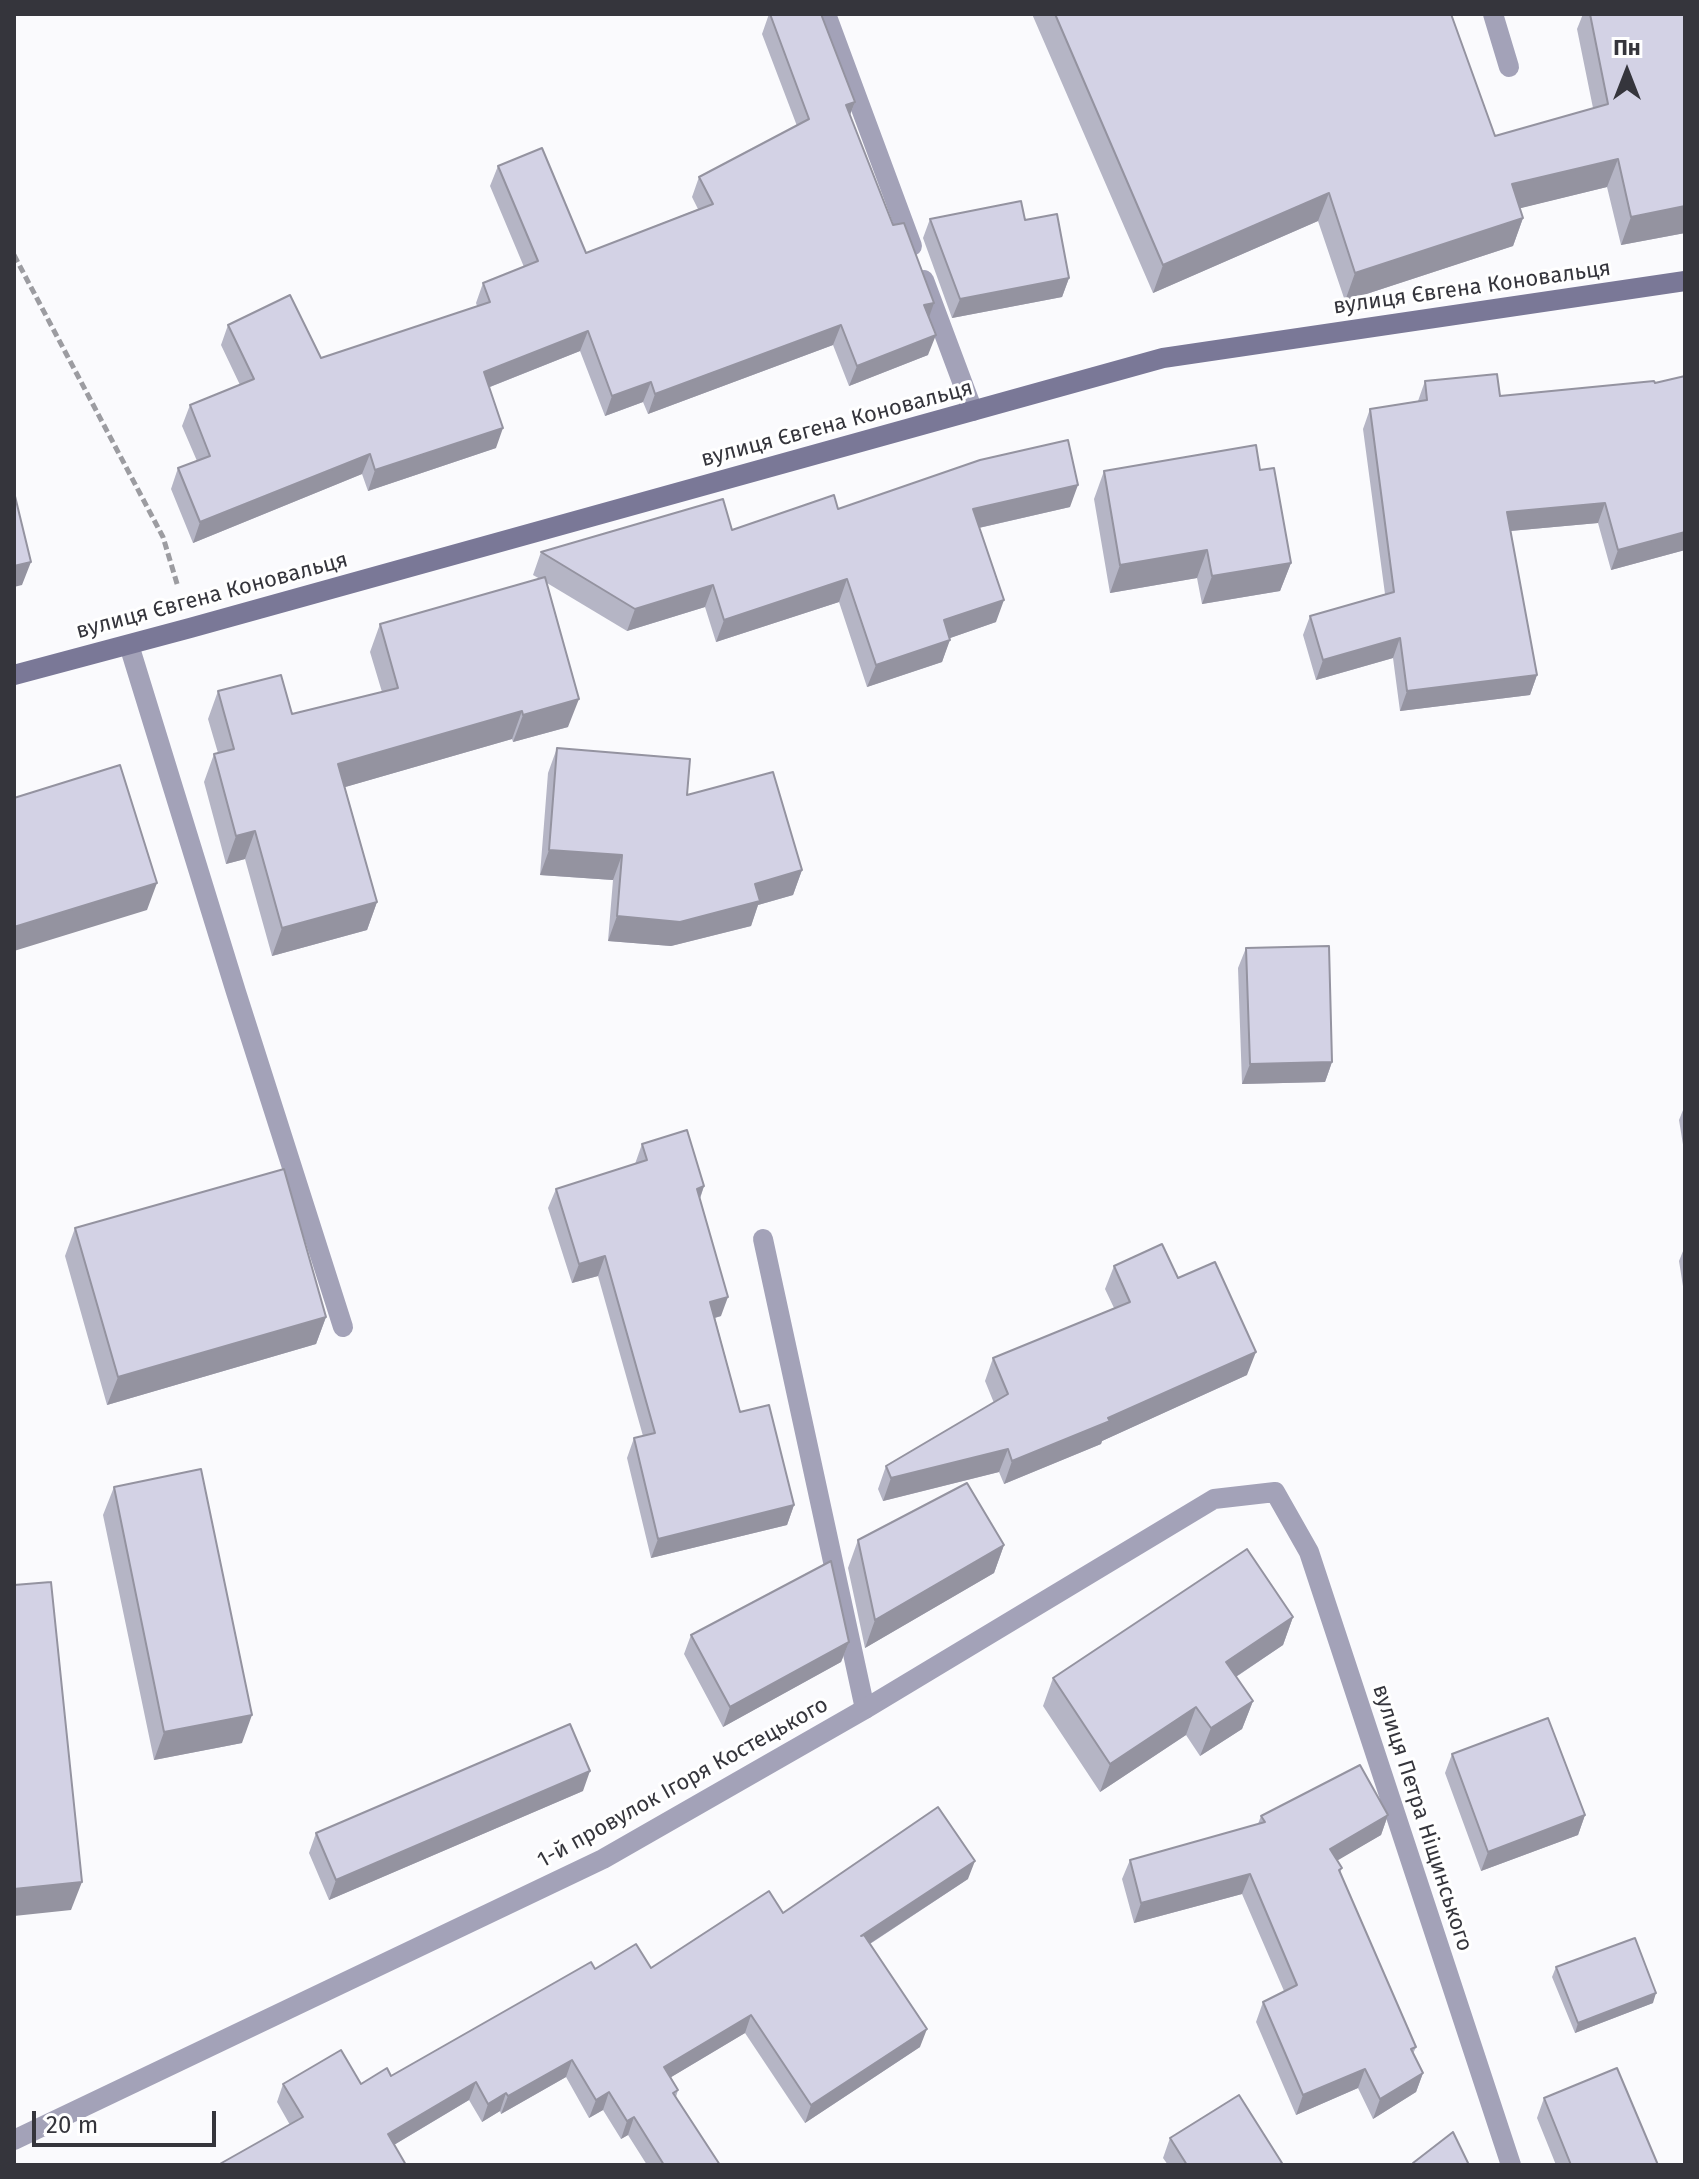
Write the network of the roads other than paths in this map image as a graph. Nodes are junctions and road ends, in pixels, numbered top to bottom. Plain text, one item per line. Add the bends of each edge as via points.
1 (826, 14) edge
2 (1493, 14) edge
3 (1509, 67) dead end
4 (1685, 281) edge
5 (973, 411) junction
6 (129, 645) junction
7 (14, 675) edge
8 (763, 1239) dead end
9 (343, 1327) dead end
10 (1275, 1492) joint
11 (865, 1709) junction
12 (14, 2140) edge
13 (1511, 2165) edge

1 - 5 street
2 - 3 street
4 - 5 street, вулиця Євгена Коновальця via 1163,358
5 - 6 street, вулиця Євгена Коновальця
6 - 7 street, вулиця Євгена Коновальця
6 - 9 street
8 - 11 street
10 - 11 street, 1-й провулок Ігоря Костецького via 1214,1499
10 - 13 street, вулиця Петра Ніщинського via 1309,1552
11 - 12 street, 1-й провулок Ігоря Костецького via 603,1859

